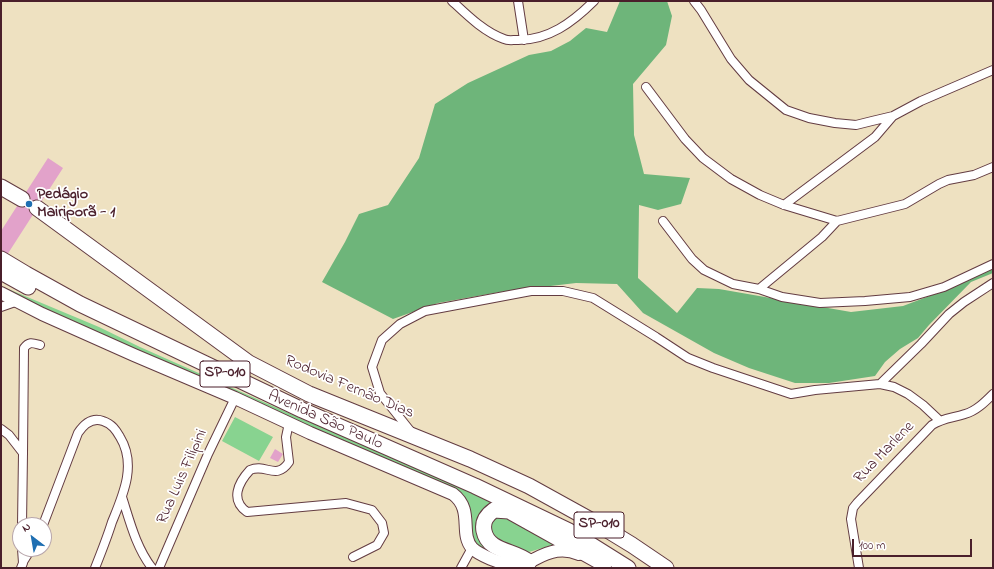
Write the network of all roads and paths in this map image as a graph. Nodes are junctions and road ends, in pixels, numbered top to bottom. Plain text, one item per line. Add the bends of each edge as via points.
1 (452, 1) edge
2 (518, 1) edge
3 (594, 1) edge
4 (694, 1) edge
5 (524, 40) junction
6 (993, 70) edge
7 (646, 87) dead end
8 (893, 116) junction
9 (993, 167) edge
10 (1, 187) edge
11 (22, 199) dead end
12 (784, 205) junction
13 (37, 208) dead end
14 (663, 221) dead end
15 (837, 221) junction
16 (1, 259) edge
17 (993, 264) edge
18 (1, 272) edge
19 (993, 283) edge
20 (759, 289) junction
21 (1, 293) edge
22 (18, 301) junction
23 (80, 304) junction
24 (1, 307) edge
25 (40, 345) dead end
26 (880, 384) junction
27 (993, 394) edge
28 (235, 398) junction
29 (939, 420) junction
30 (290, 423) junction
31 (1, 429) edge
32 (415, 437) junction
33 (22, 453) junction
34 (122, 497) junction
35 (22, 517) edge
36 (47, 517) edge
37 (472, 548) junction
38 (352, 557) dead end
39 (530, 565) edge
40 (95, 568) edge
41 (152, 568) edge
42 (159, 568) edge
43 (461, 568) edge
44 (603, 568) edge
45 (611, 568) edge
46 (628, 568) edge
47 (666, 568) edge
48 (859, 568) edge

1 - 5 street via 489,32 505,40
2 - 5 street
3 - 5 street via 569,23 548,35
4 - 8 street via 731,59 749,80 786,110 808,118 856,125
6 - 8 street
7 - 12 street via 685,139 703,158 731,179
8 - 12 street via 875,137
9 - 15 street via 974,175 948,180 905,204
10 - 11 highway
12 - 15 street
13 - 32 highway, Rodovia Fernão Dias / SP-010 via 249,363 309,394
14 - 20 street via 692,259 704,270 733,284
15 - 20 street via 822,237
16 - 23 highway, SP-010
17 - 20 street via 962,280 928,292 886,300 820,303 782,297
18 - 23 highway via 48,298
19 - 26 street via 949,314
21 - 22 street, Avenida São Paulo
22 - 24 street
22 - 28 street, Avenida São Paulo
23 - 46 highway, SP-010 via 302,410 482,489 569,531
25 - 33 street via 32,342 24,348
26 - 29 street via 908,394
26 - 32 street via 791,394 688,358 592,298 563,291 531,291 425,311 400,324 382,340 372,366 380,394
27 - 29 street, Rua Marlene via 975,410
28 - 30 street, Avenida São Paulo
28 - 42 street, Rua Luis Filipini
29 - 48 street, Rua Marlene via 853,508 851,519
30 - 37 street, Avenida São Paulo via 453,494 464,507 468,540
30 - 38 street via 286,437 289,462 284,469 276,472 257,468 250,470 236,492 238,502 247,512 346,503 372,510 382,523 384,532 377,545
31 - 33 street via 9,435
32 - 47 highway, Rodovia Fernão Dias / SP-010 via 529,486 596,523
33 - 35 street
34 - 36 street via 128,467 122,441 110,423 98,419 90,421 78,433
34 - 40 street
34 - 41 street, Rua Luis Filipini via 135,539
37 - 39 street via 501,563
37 - 43 street
39 - 44 street via 550,553 566,550 581,555
39 - 45 highway via 522,557 496,547 489,541 483,528 487,515 494,510 509,511

